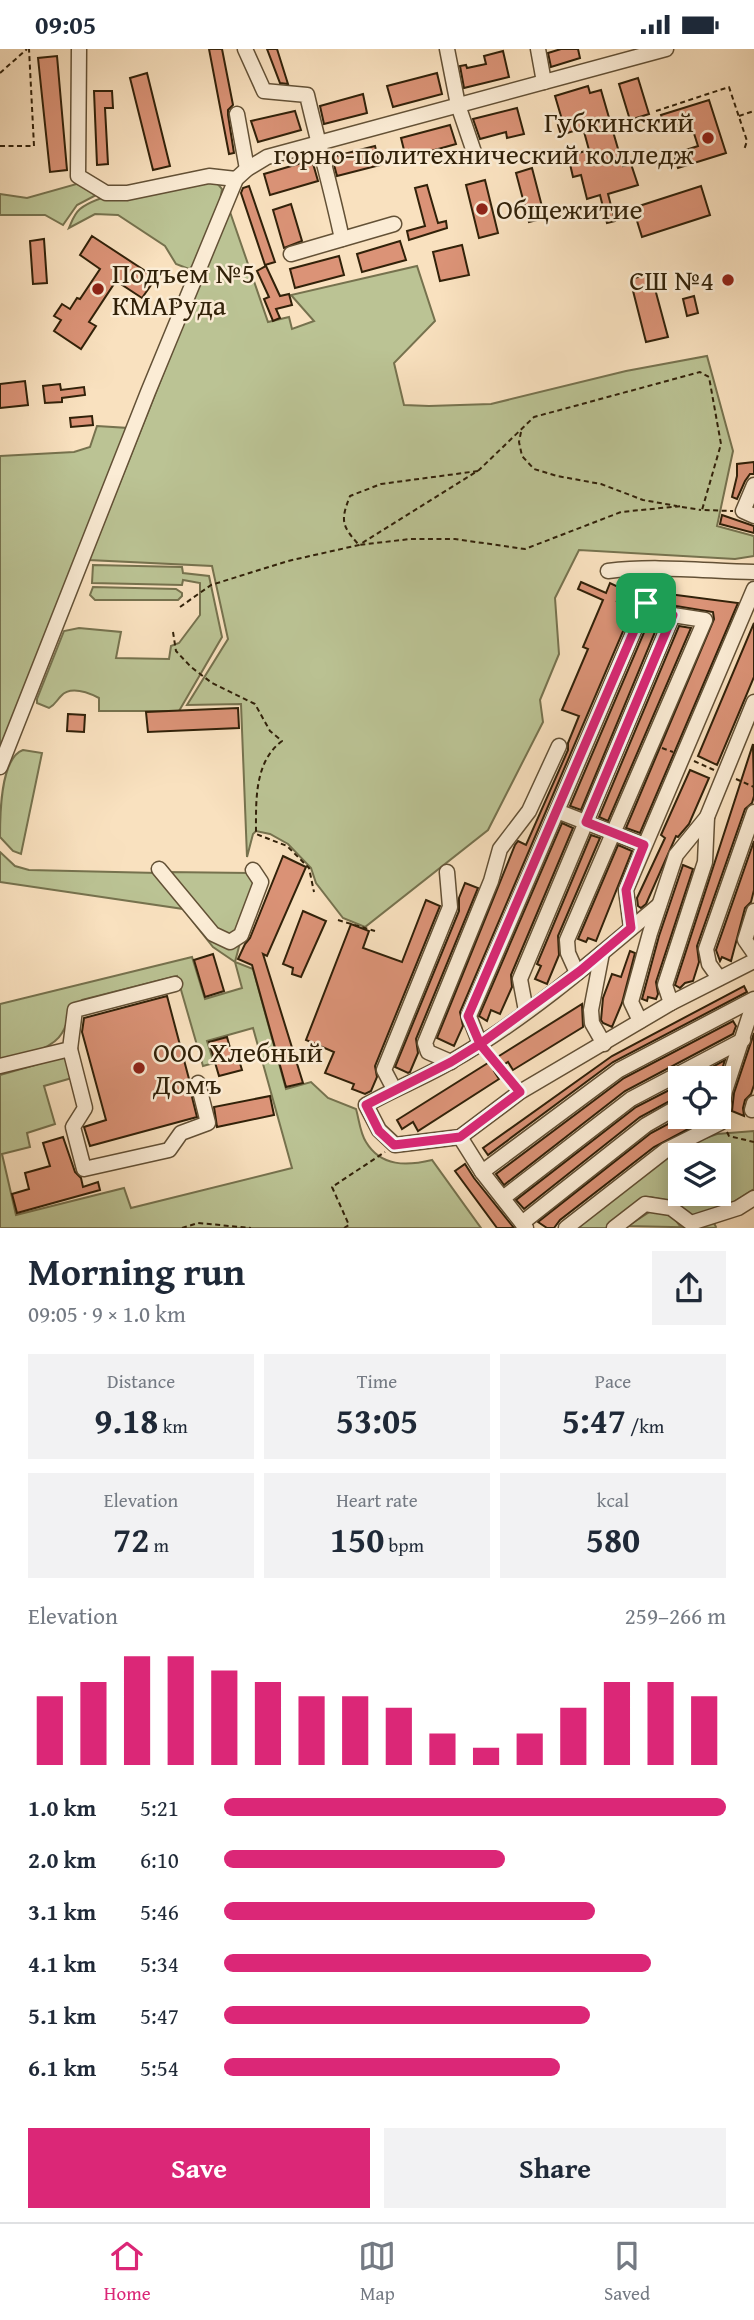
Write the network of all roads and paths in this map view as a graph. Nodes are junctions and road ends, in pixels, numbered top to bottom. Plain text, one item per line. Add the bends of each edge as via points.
1 (28, 49) edge
2 (79, 49) edge
3 (245, 49) edge
4 (447, 49) edge
5 (538, 49) edge
6 (663, 49) edge
7 (0, 73) edge
8 (544, 82) junction
9 (458, 106) junction
10 (656, 111) dead end
11 (754, 111) edge
12 (237, 114) dead end
13 (738, 116) junction
14 (318, 143) junction
15 (0, 146) edge
16 (744, 150) dead end
17 (474, 152) dead end
18 (247, 169) junction
19 (236, 179) junction
20 (394, 224) dead end
21 (342, 239) junction
22 (291, 254) dead end
23 (522, 429) junction
24 (479, 470) junction
25 (754, 485) edge
26 (682, 506) junction
27 (702, 510) junction
28 (748, 513) edge
29 (359, 545) junction
30 (660, 570) junction
31 (608, 571) dead end
32 (754, 572) edge
33 (754, 589) edge
34 (646, 603) junction
35 (180, 607) dead end
36 (673, 615) junction
37 (173, 632) dead end
38 (754, 702) edge
39 (559, 746) dead end
40 (684, 756) junction
41 (0, 768) edge
42 (723, 774) junction
43 (754, 787) edge
44 (557, 811) junction
45 (754, 812) edge
46 (707, 817) junction
47 (586, 822) junction
48 (614, 834) junction
49 (644, 845) junction
50 (159, 869) dead end
51 (253, 870) dead end
52 (447, 873) dead end
53 (314, 892) dead end
54 (659, 905) junction
55 (754, 911) edge
56 (338, 920) dead end
57 (631, 928) junction
58 (375, 930) dead end
59 (602, 953) junction
60 (754, 953) edge
61 (754, 961) edge
62 (577, 973) junction
63 (719, 978) junction
64 (175, 984) dead end
65 (754, 1000) edge
66 (671, 1003) junction
67 (526, 1011) junction
68 (640, 1021) junction
69 (743, 1040) junction
70 (480, 1044) junction
71 (604, 1044) junction
72 (70, 1049) junction
73 (451, 1062) junction
74 (0, 1066) edge
75 (731, 1066) edge
76 (198, 1083) dead end
77 (394, 1089) junction
78 (520, 1092) junction
79 (668, 1112) edge
80 (708, 1129) edge
81 (724, 1129) edge
82 (460, 1137) junction
83 (754, 1142) edge
84 (394, 1145) junction
85 (482, 1172) junction
86 (754, 1198) edge
87 (503, 1199) junction
88 (524, 1225) edge
89 (182, 1228) edge
90 (251, 1228) edge
91 (344, 1228) edge
92 (566, 1228) edge
93 (614, 1228) edge

1 - 7 path
1 - 15 path via 34,146
2 - 19 street via 78,176 106,193 209,176
3 - 14 street via 264,91 307,95
4 - 9 street
5 - 8 street
6 - 8 street
8 - 9 street
9 - 14 street
9 - 17 street
10 - 13 path via 729,87
11 - 13 path
12 - 18 street
13 - 16 path via 747,141
14 - 18 street via 267,157
14 - 21 street
18 - 19 street
19 - 41 street
20 - 21 street
21 - 22 street
23 - 24 path
23 - 26 path via 522,456 534,469 601,484 643,500
23 - 27 path via 534,418 700,372 709,377 721,444
24 - 29 path
24 - 29 path via 381,484 350,496 343,514 345,529
25 - 28 street
26 - 27 path
26 - 29 path via 621,512 525,549 455,539
27 - 28 path
29 - 35 path via 211,585
30 - 31 street
30 - 32 street
30 - 34 street
33 - 40 street
34 - 36 street
34 - 44 street
36 - 47 street
36 - 48 street via 705,620
37 - 53 path via 176,651 191,667 255,705 270,731 282,741 261,768 256,834 287,846 309,868
38 - 42 street
39 - 73 street via 528,811 500,849 425,1043 428,1052
40 - 42 path
40 - 49 street
42 - 43 path
42 - 46 street
44 - 47 street
44 - 70 street via 468,1016
45 - 63 street via 706,949
46 - 54 street via 676,855
46 - 66 street via 705,862 664,985
47 - 48 street
47 - 67 street via 520,979
48 - 49 street
48 - 62 street via 567,940
49 - 57 street via 626,890
50 - 51 street via 213,934 230,942 241,935 261,882
52 - 77 street via 450,907 384,1070
54 - 57 street
54 - 68 street via 631,1002
55 - 60 street via 745,940
56 - 58 path
57 - 59 street
59 - 62 street
59 - 71 street via 591,1010 592,1023
61 - 63 street
62 - 67 street
63 - 66 street
64 - 72 street via 75,1010
65 - 69 street
65 - 85 street via 619,1070
66 - 68 street
67 - 70 street
68 - 71 street
69 - 75 street
69 - 87 street via 631,1098
70 - 73 street
70 - 78 path
71 - 78 street
72 - 74 street
72 - 76 street via 85,1108 73,1127 84,1169 169,1150 181,1133 208,1123
73 - 77 street
77 - 84 street via 366,1105 379,1131
78 - 82 street
79 - 88 street via 646,1125
80 - 92 street via 666,1150
81 - 83 path via 729,1136
82 - 84 street
82 - 85 street
84 - 91 path via 331,1188 348,1225
85 - 87 street
86 - 93 street via 691,1223 671,1208 645,1204
87 - 88 street
89 - 90 path via 198,1223

